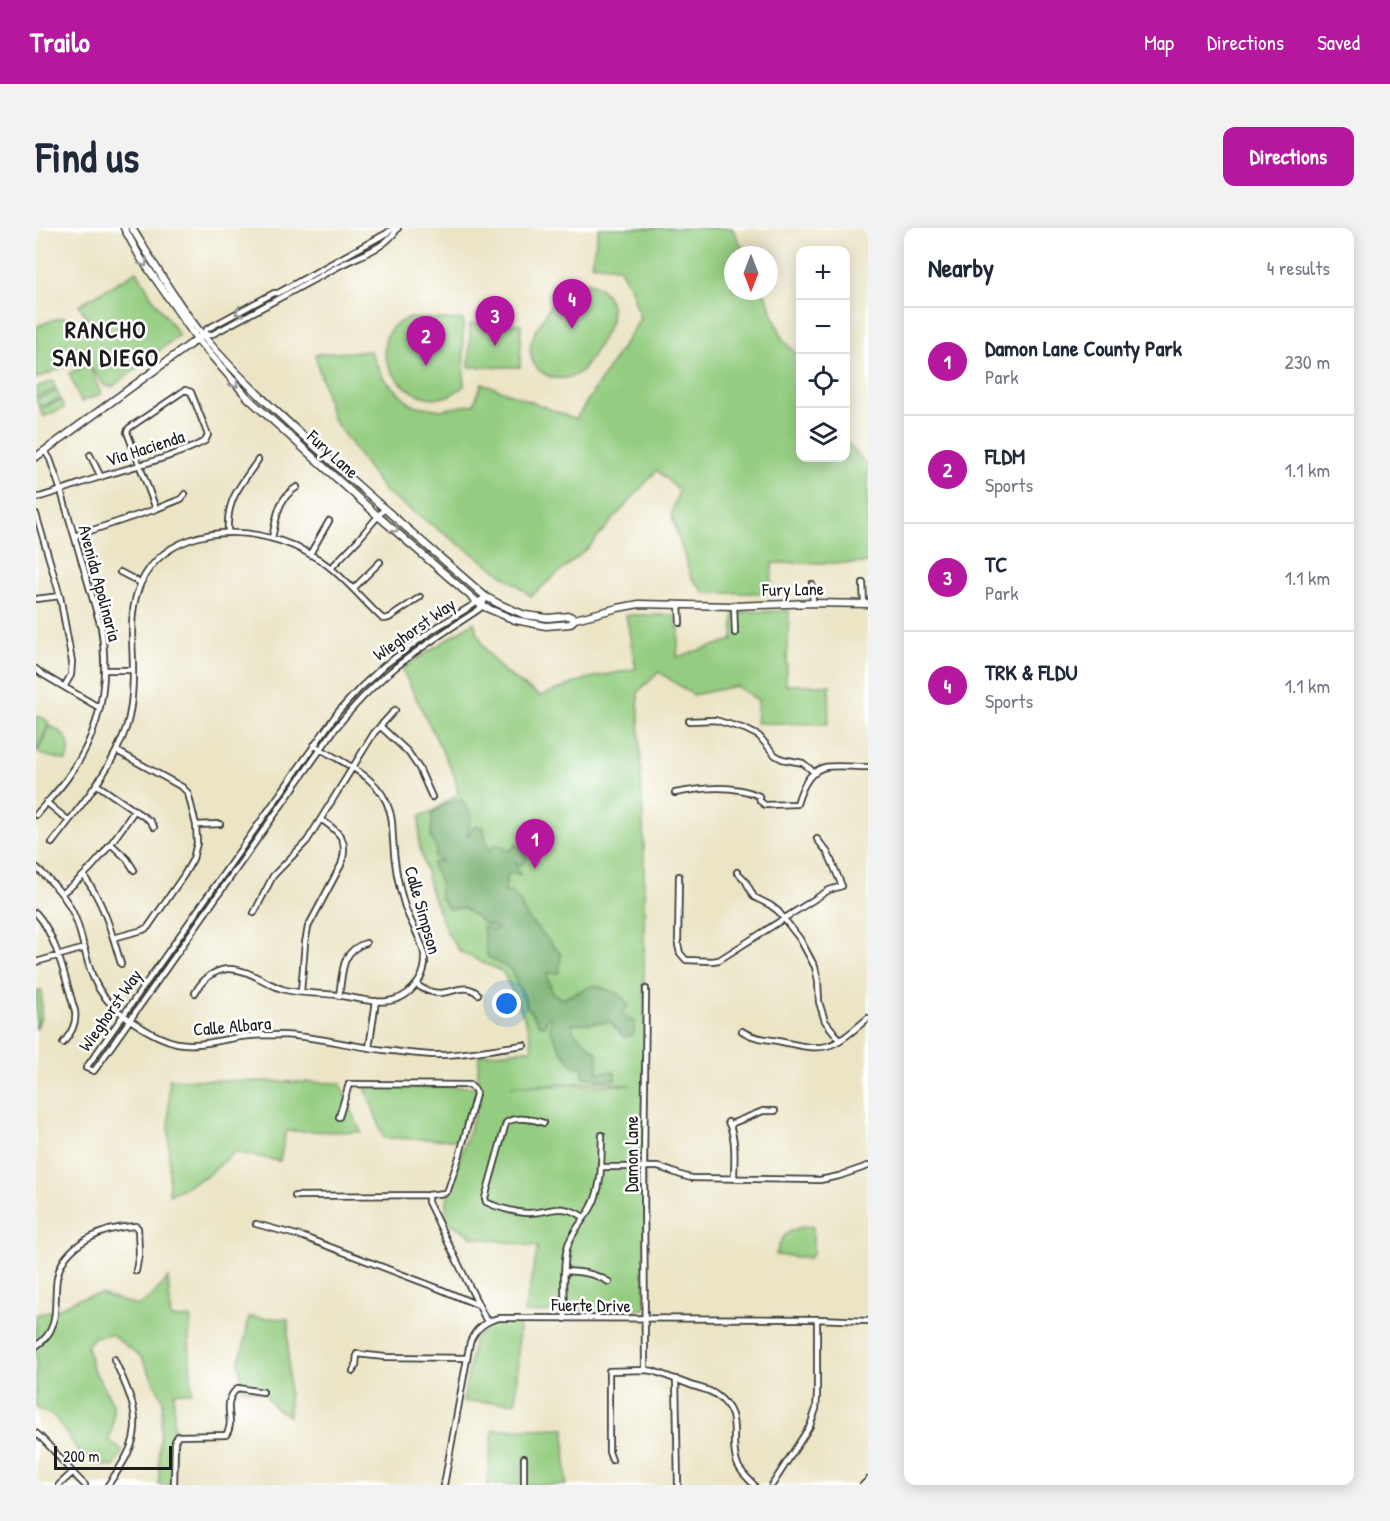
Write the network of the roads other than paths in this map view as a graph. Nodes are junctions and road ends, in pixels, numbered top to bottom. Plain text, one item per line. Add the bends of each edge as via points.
1 (124, 228) edge
2 (132, 228) edge
3 (393, 228) edge
4 (398, 228) edge
5 (353, 251) junction
6 (344, 263) junction
7 (200, 337) junction
8 (45, 451) junction
9 (90, 455) dead end
10 (36, 457) edge
11 (258, 460) dead end
12 (139, 466) junction
13 (100, 477) junction
14 (297, 487) dead end
15 (62, 491) junction
16 (185, 494) dead end
17 (36, 498) edge
18 (156, 509) junction
19 (384, 509) junction
20 (36, 514) edge
21 (378, 516) junction
22 (329, 521) dead end
23 (228, 533) junction
24 (75, 536) junction
25 (272, 538) junction
26 (310, 554) junction
27 (380, 562) dead end
28 (331, 568) junction
29 (120, 572) dead end
30 (141, 583) junction
31 (812, 584) dead end
32 (863, 584) dead end
33 (353, 589) junction
34 (60, 596) junction
35 (420, 597) dead end
36 (486, 597) junction
37 (36, 599) edge
38 (813, 603) junction
39 (480, 604) junction
40 (866, 604) edge
41 (679, 605) junction
42 (734, 606) junction
43 (575, 619) junction
44 (680, 622) dead end
45 (735, 633) dead end
46 (36, 669) edge
47 (105, 670) junction
48 (133, 670) junction
49 (64, 687) junction
50 (100, 708) junction
51 (395, 710) dead end
52 (689, 721) dead end
53 (380, 726) junction
54 (314, 744) junction
55 (321, 749) junction
56 (117, 751) junction
57 (868, 767) edge
58 (352, 768) junction
59 (815, 772) junction
60 (96, 784) junction
61 (675, 793) dead end
62 (432, 797) dead end
63 (46, 802) junction
64 (135, 810) junction
65 (36, 815) edge
66 (69, 820) junction
67 (322, 820) junction
68 (196, 825) junction
69 (220, 825) dead end
70 (154, 827) dead end
71 (817, 838) dead end
72 (52, 843) dead end
73 (111, 844) junction
74 (36, 867) edge
75 (135, 870) dead end
76 (736, 872) dead end
77 (84, 876) junction
78 (678, 876) dead end
79 (62, 893) junction
80 (36, 913) edge
81 (254, 913) dead end
82 (784, 918) junction
83 (113, 938) junction
84 (366, 943) dead end
85 (85, 948) junction
86 (57, 956) junction
87 (36, 962) edge
88 (121, 964) dead end
89 (417, 985) junction
90 (646, 989) dead end
91 (301, 992) junction
92 (195, 993) dead end
93 (478, 994) dead end
94 (339, 996) junction
95 (376, 1001) junction
96 (124, 1014) junction
97 (868, 1018) edge
98 (130, 1019) junction
99 (742, 1031) dead end
100 (840, 1041) junction
101 (63, 1043) dead end
102 (524, 1045) dead end
103 (369, 1048) junction
104 (775, 1110) dead end
105 (339, 1118) dead end
106 (544, 1123) dead end
107 (602, 1135) dead end
108 (868, 1166) edge
109 (601, 1167) junction
110 (644, 1167) junction
111 (734, 1179) junction
112 (428, 1195) junction
113 (294, 1196) dead end
114 (584, 1217) junction
115 (256, 1224) dead end
116 (136, 1271) dead end
117 (565, 1271) junction
118 (609, 1282) dead end
119 (478, 1305) junction
120 (565, 1319) junction
121 (644, 1319) junction
122 (817, 1319) junction
123 (868, 1321) edge
124 (487, 1322) junction
125 (36, 1346) edge
126 (466, 1358) junction
127 (114, 1359) dead end
128 (645, 1370) junction
129 (353, 1371) dead end
130 (676, 1379) junction
131 (263, 1392) dead end
132 (36, 1433) edge
133 (524, 1458) dead end
134 (612, 1460) dead end
135 (72, 1473) junction
136 (868, 1480) edge
137 (59, 1485) edge
138 (85, 1485) edge
139 (108, 1485) edge
140 (174, 1485) edge
141 (444, 1485) edge
142 (524, 1485) edge
143 (678, 1485) edge
144 (754, 1485) edge
145 (772, 1485) edge
146 (863, 1485) edge

1 -> 7 main road, Fury Lane via 140,257
2 - 7 main road, Fury Lane
3 - 5 street
4 - 6 street via 386,243
5 - 6 street
5 -> 7 street via 207,329
6 - 7 street via 211,335
7 - 8 main road
7 - 19 main road, Fury Lane
7 -> 21 main road, Fury Lane via 249,399
8 - 10 main road
8 - 15 street, Avenida Apolinaria
9 - 13 street
11 - 23 street via 231,501
12 - 12 street, Via Hacienda via 129,428 185,390 191,392 208,435 205,441
12 - 13 street, Via Hacienda
12 - 18 street
13 - 15 street, Via Hacienda
14 - 25 street via 281,502
15 - 17 street, Via Hacienda
15 - 24 street, Avenida Apolinaria
16 - 18 street
18 - 24 street
19 - 21 street
19 - 36 main road, Fury Lane
20 - 34 street
21 - 28 street
21 -> 39 main road, Fury Lane
22 - 26 street
23 - 25 street
23 - 30 street via 181,543 152,565
24 - 47 street, Avenida Apolinaria via 101,627
25 - 26 street
26 - 28 street
27 - 33 street
28 - 33 street
29 - 30 street
30 - 48 street via 132,618
31 - 38 street
32 - 40 street
33 - 35 street via 383,619
34 - 37 street
34 - 49 street via 72,665
36 - 39 street, Wieghorst Way
36 - 43 main road, Fury Lane via 525,615
38 - 40 main road, Fury Lane
38 - 42 main road, Fury Lane
39 - 43 main road, Fury Lane via 515,620 546,626 570,624
39 - 54 street, Wieghorst Way via 434,629 385,665 338,711
39 - 55 street, Wieghorst Way via 478,610 391,671 359,700
41 - 42 main road, Fury Lane
41 - 43 main road, Fury Lane via 639,604
41 - 44 street
42 - 45 street
46 - 49 street
47 - 48 street
47 - 50 street, Avenida Apolinaria
48 - 56 street via 129,718
49 - 50 street
50 - 63 street, Avenida Apolinaria via 77,763
51 - 53 street
52 - 59 street via 715,720 745,729 759,736 782,759 799,761
53 - 58 street
53 - 62 street via 408,752
54 - 55 street, Calle Simpson
54 - 96 street, Wieghorst Way
55 - 58 street, Calle Simpson
55 - 98 street, Wieghorst Way
56 - 60 street
56 - 68 street via 182,787 188,794
57 - 59 street via 824,767
58 - 67 street
58 - 89 street, Calle Simpson via 374,784 390,811 399,882 424,955 423,973
59 - 61 street via 803,787 797,804 765,805 751,792 724,788
60 - 64 street
60 - 66 street
63 - 65 street, Avenida Apolinaria
63 - 66 street
64 - 70 street
64 - 73 street
66 - 72 street
67 - 81 street via 298,852 273,876
67 - 91 street via 343,837 345,855 308,927
68 - 69 street
68 - 83 street via 193,859 148,927
71 - 82 street via 842,886
73 - 75 street
73 - 77 street
74 - 79 street, Calle Albara
76 - 82 street via 754,897
77 - 79 street
77 - 83 street via 100,902
78 - 82 street via 678,945 686,960 719,960
79 - 85 street, Calle Albara
80 - 86 street via 48,929
82 - 100 street via 815,967 821,1012
83 - 88 street
84 - 94 street via 348,955
85 - 86 street
85 - 96 street, Calle Albara via 97,986
86 - 87 street
86 - 101 street via 75,1015 72,1031
89 - 93 street via 435,993 464,988
89 - 95 street via 398,999
90 - 110 street, Damon Lane
91 - 92 street via 229,969 210,975
91 - 94 street
94 - 95 street
95 - 103 street
96 - 98 street, Calle Albara
96 - 98 street, Wieghorst Way via 86,1068 94,1071
97 - 100 street
98 - 103 street, Calle Albara via 159,1037 181,1043 286,1035
99 - 100 street via 804,1047 824,1048
102 - 103 street, Calle Albara via 439,1055
104 - 111 street via 729,1124
105 - 112 street via 349,1084 473,1087 476,1094 448,1190
106 - 114 street via 513,1119 506,1123 486,1202 528,1213 568,1209
107 - 109 street
108 - 111 street via 820,1180
109 - 110 street
109 - 114 street via 599,1189
110 - 111 street via 663,1168 692,1179
110 - 121 street, Damon Lane
112 - 113 street
112 - 119 street
114 - 117 street via 568,1246
115 - 119 street via 304,1237
116 - 125 street via 136,1226 101,1232 74,1248 58,1271 56,1316 47,1336
117 - 118 street via 587,1272
117 - 120 street
119 - 124 street
120 - 121 street, Fuerte Drive
120 - 124 street, Fuerte Drive via 499,1318
121 - 122 street, Fuerte Drive
121 - 128 street, Damon Lane
122 - 123 street, Fuerte Drive
122 - 145 street via 816,1409 810,1426
124 - 126 street via 472,1338
126 - 129 street via 357,1354
126 - 141 street
127 - 139 street via 132,1400 135,1425 128,1453
128 - 130 street
128 - 134 street via 609,1371
130 - 143 street
130 - 144 street via 712,1392 728,1407 735,1425 737,1463
131 - 140 street via 238,1388 231,1394 229,1431 225,1435 178,1436
132 - 135 street
133 - 142 street
135 - 137 street
135 - 138 street
136 - 146 street

